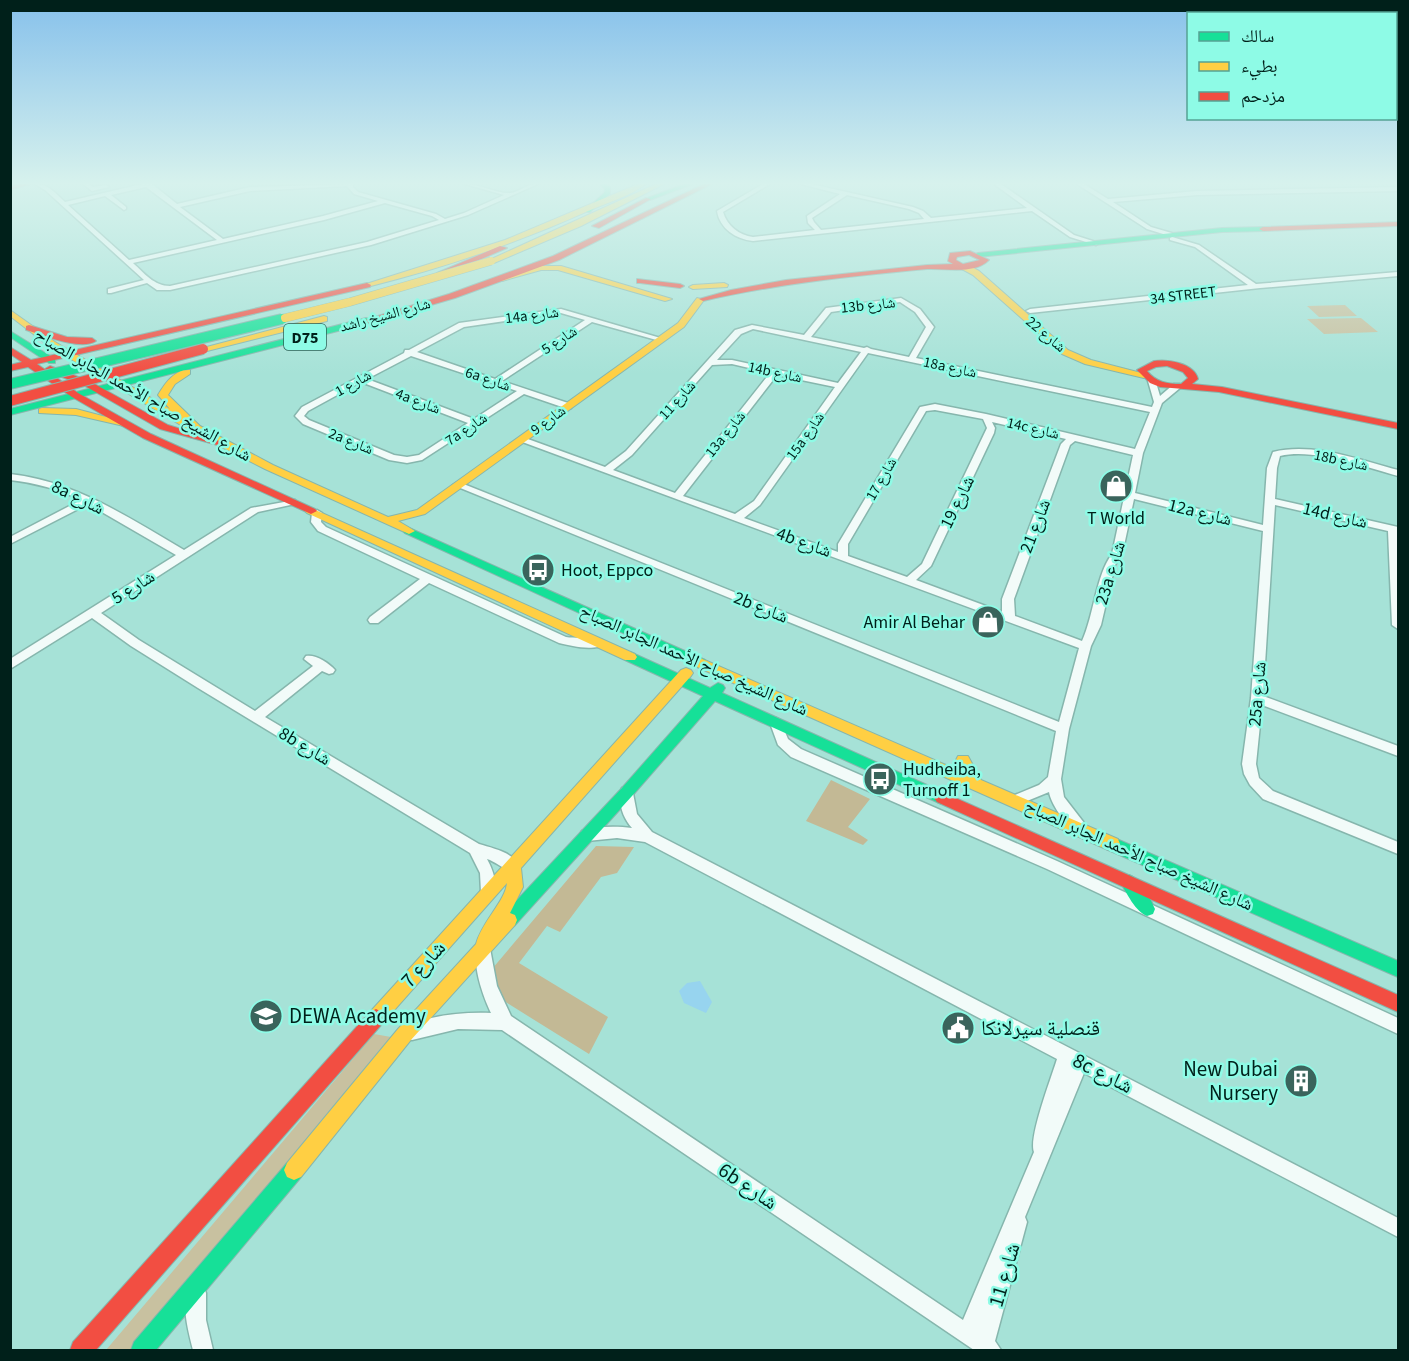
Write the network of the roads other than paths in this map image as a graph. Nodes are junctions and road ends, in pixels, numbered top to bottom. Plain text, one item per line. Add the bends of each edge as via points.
1 (113, 248) edge
2 (193, 248) edge
3 (351, 248) edge
4 (492, 248) edge
5 (504, 248) edge
6 (534, 248) edge
7 (578, 248) edge
8 (1041, 248) edge
9 (1086, 248) edge
10 (1204, 248) edge
11 (573, 250) junction
12 (982, 260) junction
13 (129, 262) junction
14 (958, 263) junction
15 (499, 268) junction
16 (1398, 274) edge
17 (145, 278) junction
18 (435, 279) junction
19 (117, 282) dead end
20 (686, 286) junction
21 (1257, 286) junction
22 (111, 291) dead end
23 (669, 300) junction
24 (702, 300) junction
25 (259, 310) junction
26 (10, 312) edge
27 (1032, 313) junction
28 (592, 319) junction
29 (180, 327) junction
30 (29, 328) junction
31 (675, 328) junction
32 (746, 328) joint
33 (10, 333) edge
34 (807, 337) junction
35 (660, 339) junction
36 (203, 349) junction
37 (867, 349) junction
38 (10, 350) edge
39 (408, 352) junction
40 (228, 356) junction
41 (912, 358) junction
42 (28, 363) junction
43 (710, 363) junction
44 (59, 364) junction
45 (10, 368) edge
46 (775, 372) junction
47 (1147, 374) junction
48 (360, 379) junction
49 (93, 380) junction
50 (495, 382) junction
51 (1184, 382) junction
52 (10, 384) edge
53 (119, 384) junction
54 (840, 386) junction
55 (523, 391) junction
56 (70, 392) junction
57 (10, 393) edge
58 (10, 402) edge
59 (568, 406) junction
60 (1156, 406) junction
61 (928, 407) joint
62 (10, 412) edge
63 (299, 416) joint
64 (10, 417) edge
65 (986, 417) junction
66 (1398, 419) edge
67 (124, 423) junction
68 (476, 423) junction
69 (1398, 426) edge
70 (198, 431) junction
71 (1074, 437) junction
72 (522, 440) junction
73 (221, 443) junction
74 (1284, 451) joint
75 (1138, 453) junction
76 (406, 460) joint
77 (606, 471) junction
78 (1398, 473) edge
79 (10, 477) edge
80 (458, 485) junction
81 (266, 491) junction
82 (1131, 495) junction
83 (677, 497) junction
84 (85, 500) junction
85 (1271, 501) junction
86 (292, 502) junction
87 (255, 510) junction
88 (421, 512) junction
89 (317, 513) junction
90 (737, 518) junction
91 (386, 521) junction
92 (1269, 529) junction
93 (1396, 529) edge
94 (414, 535) junction
95 (10, 541) edge
96 (188, 553) junction
97 (843, 557) junction
98 (428, 578) junction
99 (909, 581) junction
100 (88, 615) junction
101 (1011, 619) junction
102 (375, 621) dead end
103 (1398, 625) edge
104 (600, 643) junction
105 (1085, 646) junction
106 (310, 659) dead end
107 (697, 662) junction
108 (10, 664) edge
109 (728, 676) junction
110 (681, 680) junction
111 (712, 694) junction
112 (1257, 698) junction
113 (256, 717) junction
114 (776, 723) junction
115 (1063, 729) junction
116 (1398, 751) edge
117 (963, 760) dead end
118 (1054, 779) junction
119 (976, 784) junction
120 (627, 792) junction
121 (1015, 801) junction
122 (1084, 831) junction
123 (587, 835) junction
124 (647, 836) junction
125 (1398, 848) edge
126 (475, 849) junction
127 (512, 865) junction
128 (1128, 881) junction
129 (488, 892) junction
130 (1147, 909) junction
131 (484, 947) junction
132 (1398, 969) edge
133 (1398, 1004) edge
134 (505, 1022) junction
135 (1398, 1026) edge
136 (404, 1035) junction
137 (1073, 1058) junction
138 (1022, 1203) junction
139 (1398, 1228) edge
140 (196, 1287) junction
141 (967, 1335) junction
142 (987, 1348) edge
143 (81, 1350) edge
144 (142, 1350) edge
145 (203, 1350) edge

1 - 13 street
2 - 13 street
3 - 17 street via 188,286 165,288
4 - 25 main road, شارع الشيخ راشد / D75 via 405,275
5 - 18 main road via 447,270
6 - 15 main road
7 - 11 main road, شارع الشيخ راشد / D75
8 - 12 main road
9 - 12 main road
10 - 21 street
11 - 15 main road, شارع الشيخ راشد / D75
11 - 20 main road via 571,260 579,265 647,282
12 - 14 main road via 975,266
12 - 27 main road, شارع 22 via 988,273
13 - 17 street
14 - 20 main road
14 - 24 main road via 750,287
14 - 47 main road, شارع 22 via 979,276 1065,352 1088,362
15 - 18 main road, bridge
15 - 23 main road via 558,268
15 - 36 main road via 402,299
15 - 40 main road, شارع الشيخ راشد / D75 via 399,312
16 - 21 street, 34 STREET
17 - 19 street
17 - 22 street
18 - 52 main road, bridge
20 - 23 main road via 667,291
20 - 24 main road via 704,292
21 - 27 street, 34 STREET
23 - 24 main road
23 - 31 main road via 681,314
24 - 31 main road, شارع 9
25 - 29 main road, شارع الشيخ راشد / D75
25 - 44 main road via 201,329
26 - 30 main road, شارع الشيخ صباح الأحمد الجابر الصباح
27 - 47 main road, شارع 22 via 1076,350
28 - 35 street, 14a شارع
28 - 39 street, 14a شارع via 556,311 467,324
28 - 50 street, شارع 5
29 - 30 main road via 87,342
29 - 44 main road, شارع الشيخ راشد / D75
30 - 44 main road, شارع الشيخ صباح الأحمد الجابر الصباح
31 - 35 main road, شارع 9
32 - 34 street, 18a شارع
32 - 43 street, شارع 11
33 - 44 main road
34 - 37 street, 18a شارع
34 - 41 street, 13b شارع via 829,310 901,300 925,318 930,327
35 - 59 main road, شارع 9
36 - 57 main road, bridge
36 - 58 main road, bridge
37 - 41 street, 18a شارع
37 - 54 street, 15a شارع
38 - 42 main road, شارع الشيخ صباح الأحمد الجابر الصباح
39 - 48 street, شارع 1
39 - 50 street, 6a شارع
40 - 53 main road, شارع الشيخ راشد / D75
40 - 70 main road via 179,376 165,389 166,401 190,419
41 - 60 street, 18a شارع
42 - 44 main road
42 - 45 main road
43 - 46 street, 14b شارع via 732,362
43 - 77 street, شارع 11 via 623,460
44 - 49 main road, شارع الشيخ صباح الأحمد الجابر الصباح
44 - 49 main road
44 - 56 main road, شارع الشيخ صباح الأحمد الجابر الصباح
46 - 54 street, 14b شارع
46 - 83 street, 13a شارع
47 - 51 main road
47 - 51 main road via 1151,363 1169,363 1179,366
47 - 60 street
48 - 63 street, شارع 1
48 - 68 street, 4a شارع
49 - 53 main road
49 - 56 main road
49 - 73 main road via 156,423
50 - 55 street, 6a شارع
51 - 60 street, 23a شارع
51 - 66 main road via 1217,384
51 - 69 main road
53 - 70 main road, شارع الشيخ صباح الأحمد الجابر الصباح
54 - 90 street, 15a شارع via 757,503
55 - 59 street, 6a شارع
55 - 68 street, 7a شارع
56 - 58 main road
56 - 62 main road
56 - 67 main road, شارع الشيخ صباح الأحمد الجابر الصباح
59 - 72 main road, شارع 9
60 - 75 street, 23a شارع
61 - 65 street, 14c شارع
61 - 97 street, شارع 17 via 920,412 843,544
63 - 76 street, 2a شارع via 392,458
64 - 67 main road via 62,410
65 - 71 street, 14c شارع
65 - 99 street, شارع 19 via 990,433 926,566
67 - 81 main road, شارع الشيخ صباح الأحمد الجابر الصباح
68 - 76 street, 7a شارع via 429,454
70 - 73 main road, شارع الشيخ صباح الأحمد الجابر الصباح
71 - 75 street, 14c شارع
71 - 101 street, شارع 21 via 1065,444 1008,599
72 - 77 street, 4b شارع
72 - 80 main road, شارع 9
73 - 91 main road, شارع الشيخ صباح الأحمد الجابر الصباح
74 - 78 street, 18b شارع via 1316,454
74 - 85 street, 25a شارع via 1276,454 1272,468
75 - 82 street, 23a شارع
77 - 83 street, 4b شارع
79 - 84 street, 8a شارع via 46,481
80 - 88 main road, شارع 9
80 - 115 street, 2b شارع
81 - 86 main road, شارع الشيخ صباح الأحمد الجابر الصباح
81 - 87 street, شارع 5
82 - 92 street, 12a شارع
82 - 105 street, 23a شارع via 1117,555 1110,564 1095,624
83 - 90 street, 4b شارع
84 - 95 street
84 - 96 street, 8a شارع
85 - 92 street, 25a شارع
85 - 93 street, 14d شارع
86 - 87 street, شارع 5
86 - 89 main road, شارع الشيخ صباح الأحمد الجابر الصباح
87 - 96 street, شارع 5
88 - 91 main road, شارع 9
88 - 94 main road
89 - 98 street via 316,522 322,529
89 - 104 main road, شارع الشيخ صباح الأحمد الجابر الصباح
90 - 97 street, 4b شارع
91 - 94 main road, شارع الشيخ صباح الأحمد الجابر الصباح
92 - 112 street, 25a شارع
93 - 103 street
94 - 107 main road, شارع الشيخ صباح الأحمد الجابر الصباح
96 - 100 street, شارع 5
97 - 99 street, 4b شارع
98 - 102 street
98 - 104 street via 563,640
99 - 101 street, 4b شارع
100 - 108 street, شارع 5
100 - 113 street, 8b شارع
101 - 105 street, 4b شارع
104 - 110 main road, شارع الشيخ صباح الأحمد الجابر الصباح
105 - 115 street, 23a شارع
106 - 113 street via 325,668
107 - 109 main road, شارع الشيخ صباح الأحمد الجابر الصباح
107 - 110 main road, شارع 7
109 - 111 main road, شارع 7
109 - 119 main road, شارع الشيخ صباح الأحمد الجابر الصباح
110 - 111 main road, شارع الشيخ صباح الأحمد الجابر الصباح
110 - 127 main road, شارع 7
111 - 114 main road, شارع الشيخ صباح الأحمد الجابر الصباح
111 - 120 main road, شارع 7
112 - 116 street
112 - 125 street, 25a شارع via 1249,764 1257,785 1283,803
113 - 126 street, 8b شارع
114 - 128 main road, شارع الشيخ صباح الأحمد الجابر الصباح
114 - 130 street via 783,742 796,753
115 - 118 street, 23a شارع
117 - 119 main road
118 - 121 street via 1044,789
118 - 122 street, 23a شارع via 1057,798
119 - 121 main road, شارع الشيخ صباح الأحمد الجابر الصباح
120 - 123 main road, شارع 7
120 - 124 street, 8c شارع via 630,816
121 - 122 main road, شارع الشيخ صباح الأحمد الجابر الصباح
122 - 132 main road, شارع الشيخ صباح الأحمد الجابر الصباح
123 - 124 street, 8c شارع via 617,832
123 - 131 main road, شارع 7
124 - 137 street, 8c شارع
126 - 127 street, 8b شارع
126 - 129 street via 487,873
127 - 129 main road, شارع 7
127 - 131 main road via 518,880 516,891 489,927
128 - 130 main road
128 - 133 main road, شارع الشيخ صباح الأحمد الجابر الصباح
129 - 143 main road, شارع 7
130 - 135 street
131 - 134 street, 6b شارع via 486,978
131 - 136 main road, شارع 7
134 - 136 street, 6b شارع via 445,1022
134 - 141 street, 6b شارع
136 - 140 main road, شارع 7
137 - 138 street, شارع 11 via 1054,1128
137 - 139 street, 8c شارع
138 - 141 street, شارع 11
138 - 142 street, شارع 11
140 - 144 main road, شارع 7
140 - 145 street via 196,1320
141 - 142 street, 6b شارع

